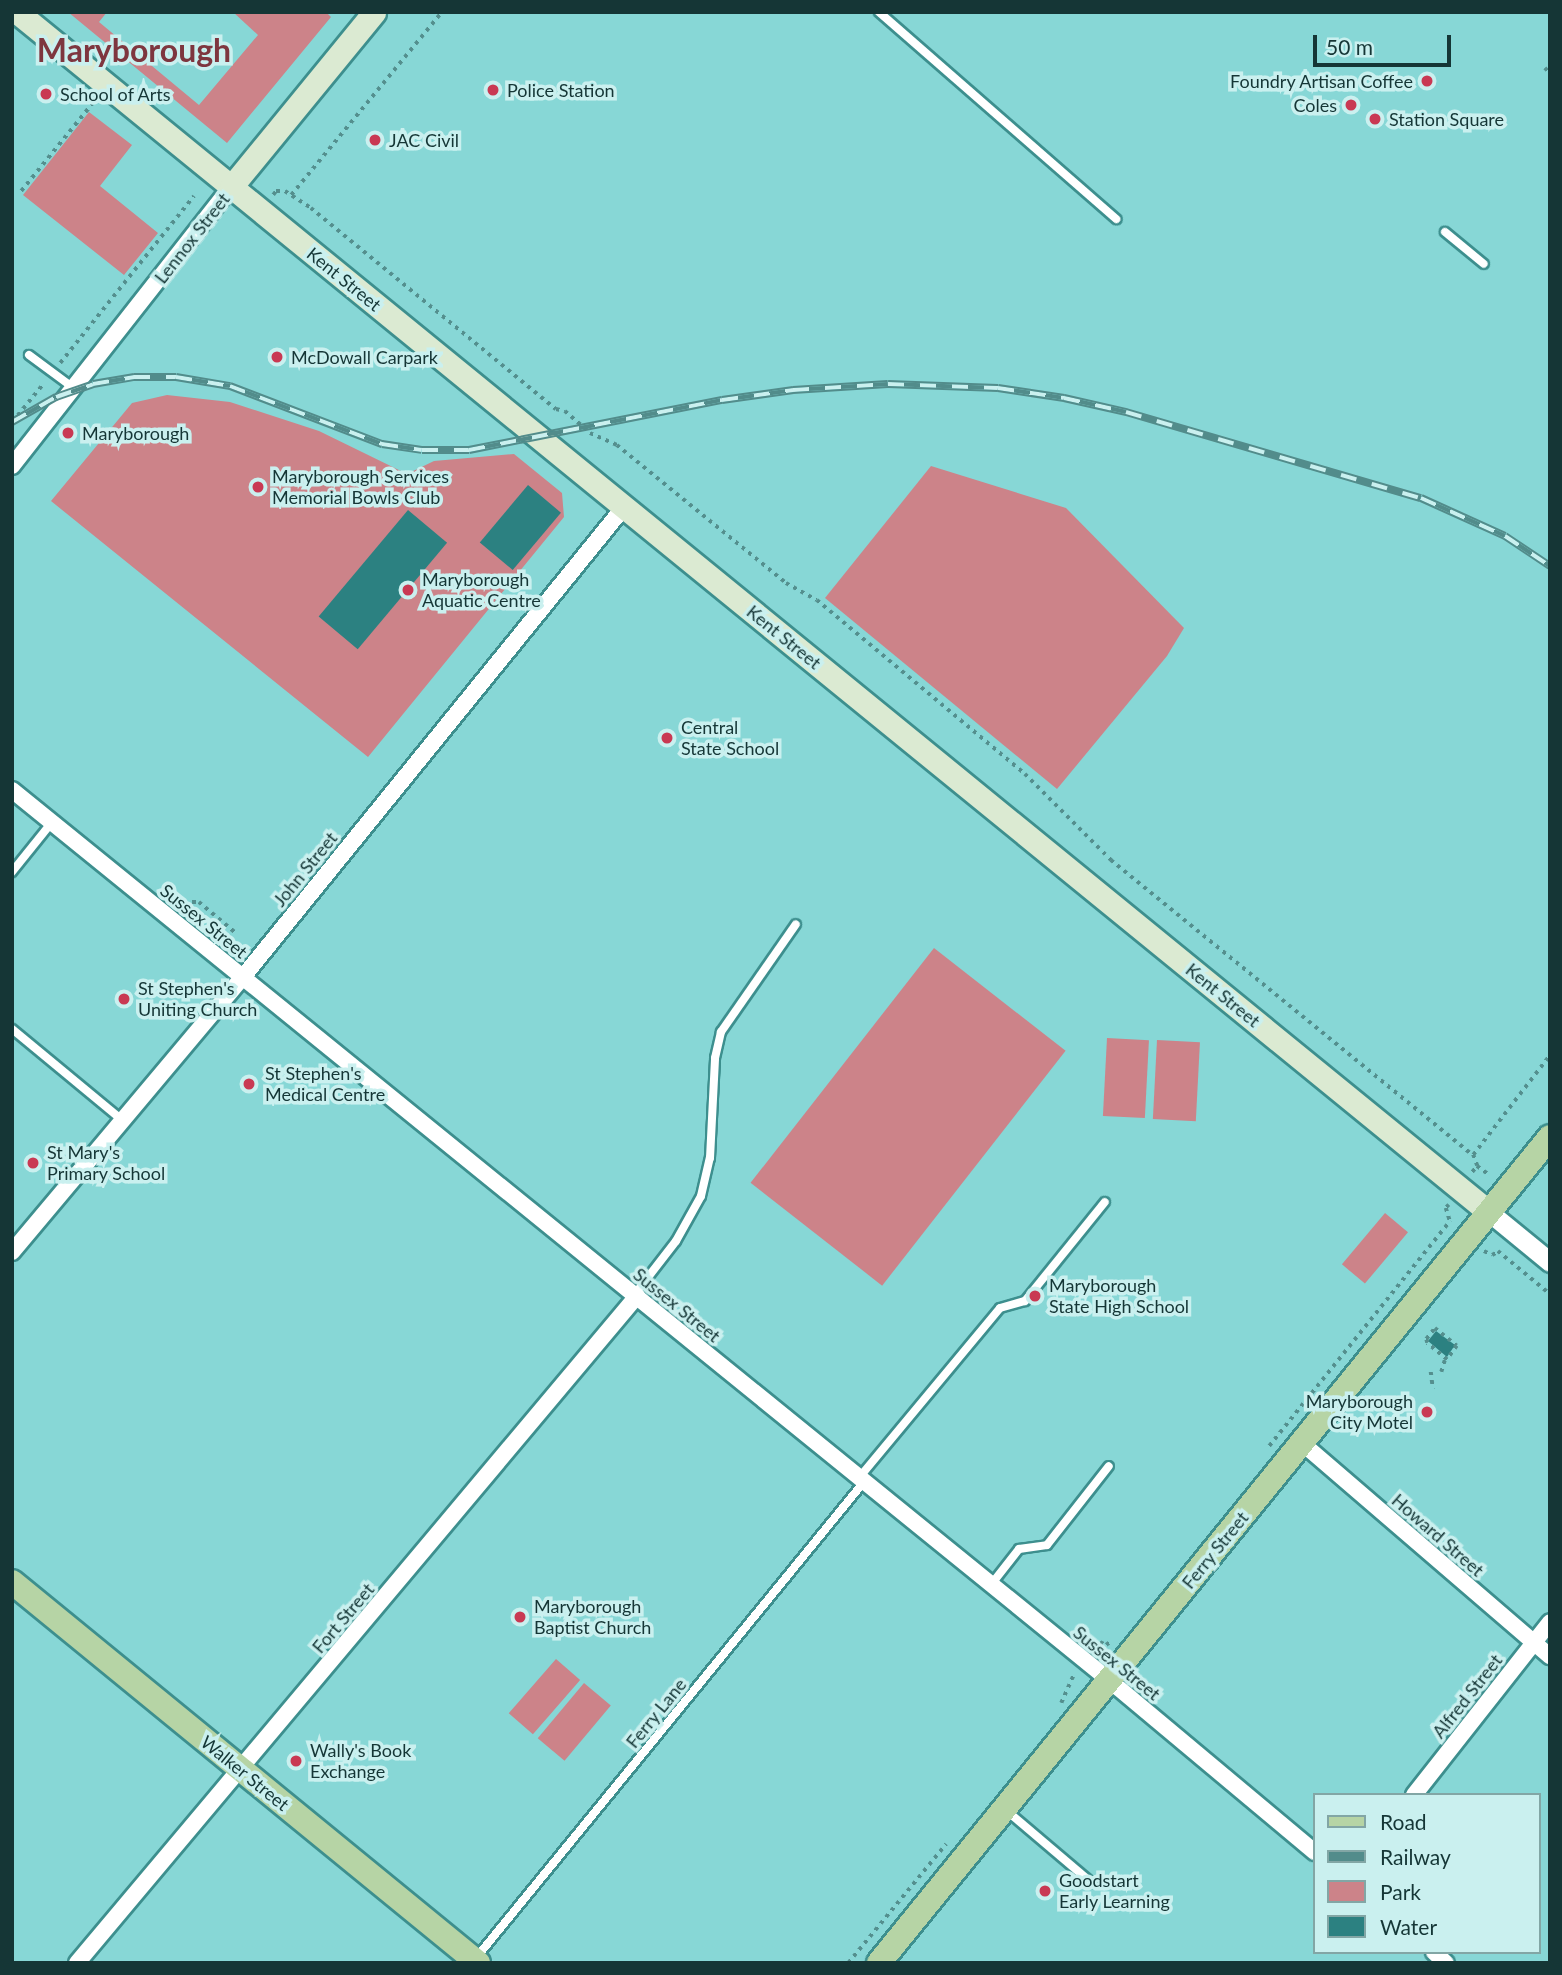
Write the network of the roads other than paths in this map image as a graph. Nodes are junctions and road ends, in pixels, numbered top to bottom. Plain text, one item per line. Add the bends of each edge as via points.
1 (17, 12) edge
2 (374, 12) edge
3 (879, 12) edge
4 (231, 187) junction
5 (1116, 219) dead end
6 (1446, 232) dead end
7 (1485, 264) dead end
8 (29, 355) dead end
9 (75, 389) junction
10 (12, 466) edge
11 (624, 507) junction
12 (12, 790) edge
13 (52, 822) junction
14 (12, 872) edge
15 (796, 924) dead end
16 (243, 976) junction
17 (12, 1029) edge
18 (122, 1120) junction
19 (1550, 1137) edge
20 (1105, 1202) dead end
21 (1489, 1212) junction
22 (12, 1252) edge
23 (1550, 1262) edge
24 (636, 1295) junction
25 (1301, 1443) junction
26 (1109, 1466) dead end
27 (861, 1481) junction
28 (12, 1582) edge
29 (990, 1586) junction
30 (1550, 1622) edge
31 (1533, 1642) junction
32 (1550, 1656) edge
33 (1109, 1680) junction
34 (241, 1771) junction
35 (1416, 1793) edge
36 (1004, 1809) junction
37 (1314, 1851) edge
38 (1092, 1883) dead end
39 (475, 1962) edge
40 (77, 1963) edge
41 (879, 1963) edge

1 - 4 main road, Kent Street
2 - 4 main road, Lennox Street
3 - 5 lane
4 - 9 street, Lennox Street
4 - 11 main road, Kent Street
6 - 7 lane
8 - 9 lane
9 - 10 street, Lennox Street
11 - 16 street, John Street
11 - 21 main road, Kent Street
12 - 13 street, Sussex Street
13 - 14 lane
13 - 16 street, Sussex Street
15 - 24 lane via 721,1032 715,1058 710,1158 701,1196 676,1241
16 - 18 street, John Street
16 - 24 street, Sussex Street
17 - 18 lane
18 - 22 street, John Street
19 - 21 main road, Ferry Street
20 - 27 lane, Ferry Lane via 1025,1301 1000,1308
21 - 23 street, Kent Street
21 - 25 main road, Ferry Street
24 - 27 street, Sussex Street
24 - 34 street, Fort Street
25 - 31 street, Howard Street
25 - 33 main road, Ferry Street
26 - 29 lane via 1047,1545 1018,1549
27 - 29 street, Sussex Street
27 - 39 lane, Ferry Lane
28 - 34 main road, Walker Street
29 - 33 street, Sussex Street
30 - 31 street, Alfred Street
31 - 32 street, Howard Street
31 - 35 street, Alfred Street
33 - 36 main road, Ferry Street
33 - 37 street, Sussex Street
34 - 39 main road, Walker Street
34 - 40 street, Fort Street
36 - 38 lane
36 - 41 main road, Ferry Street

